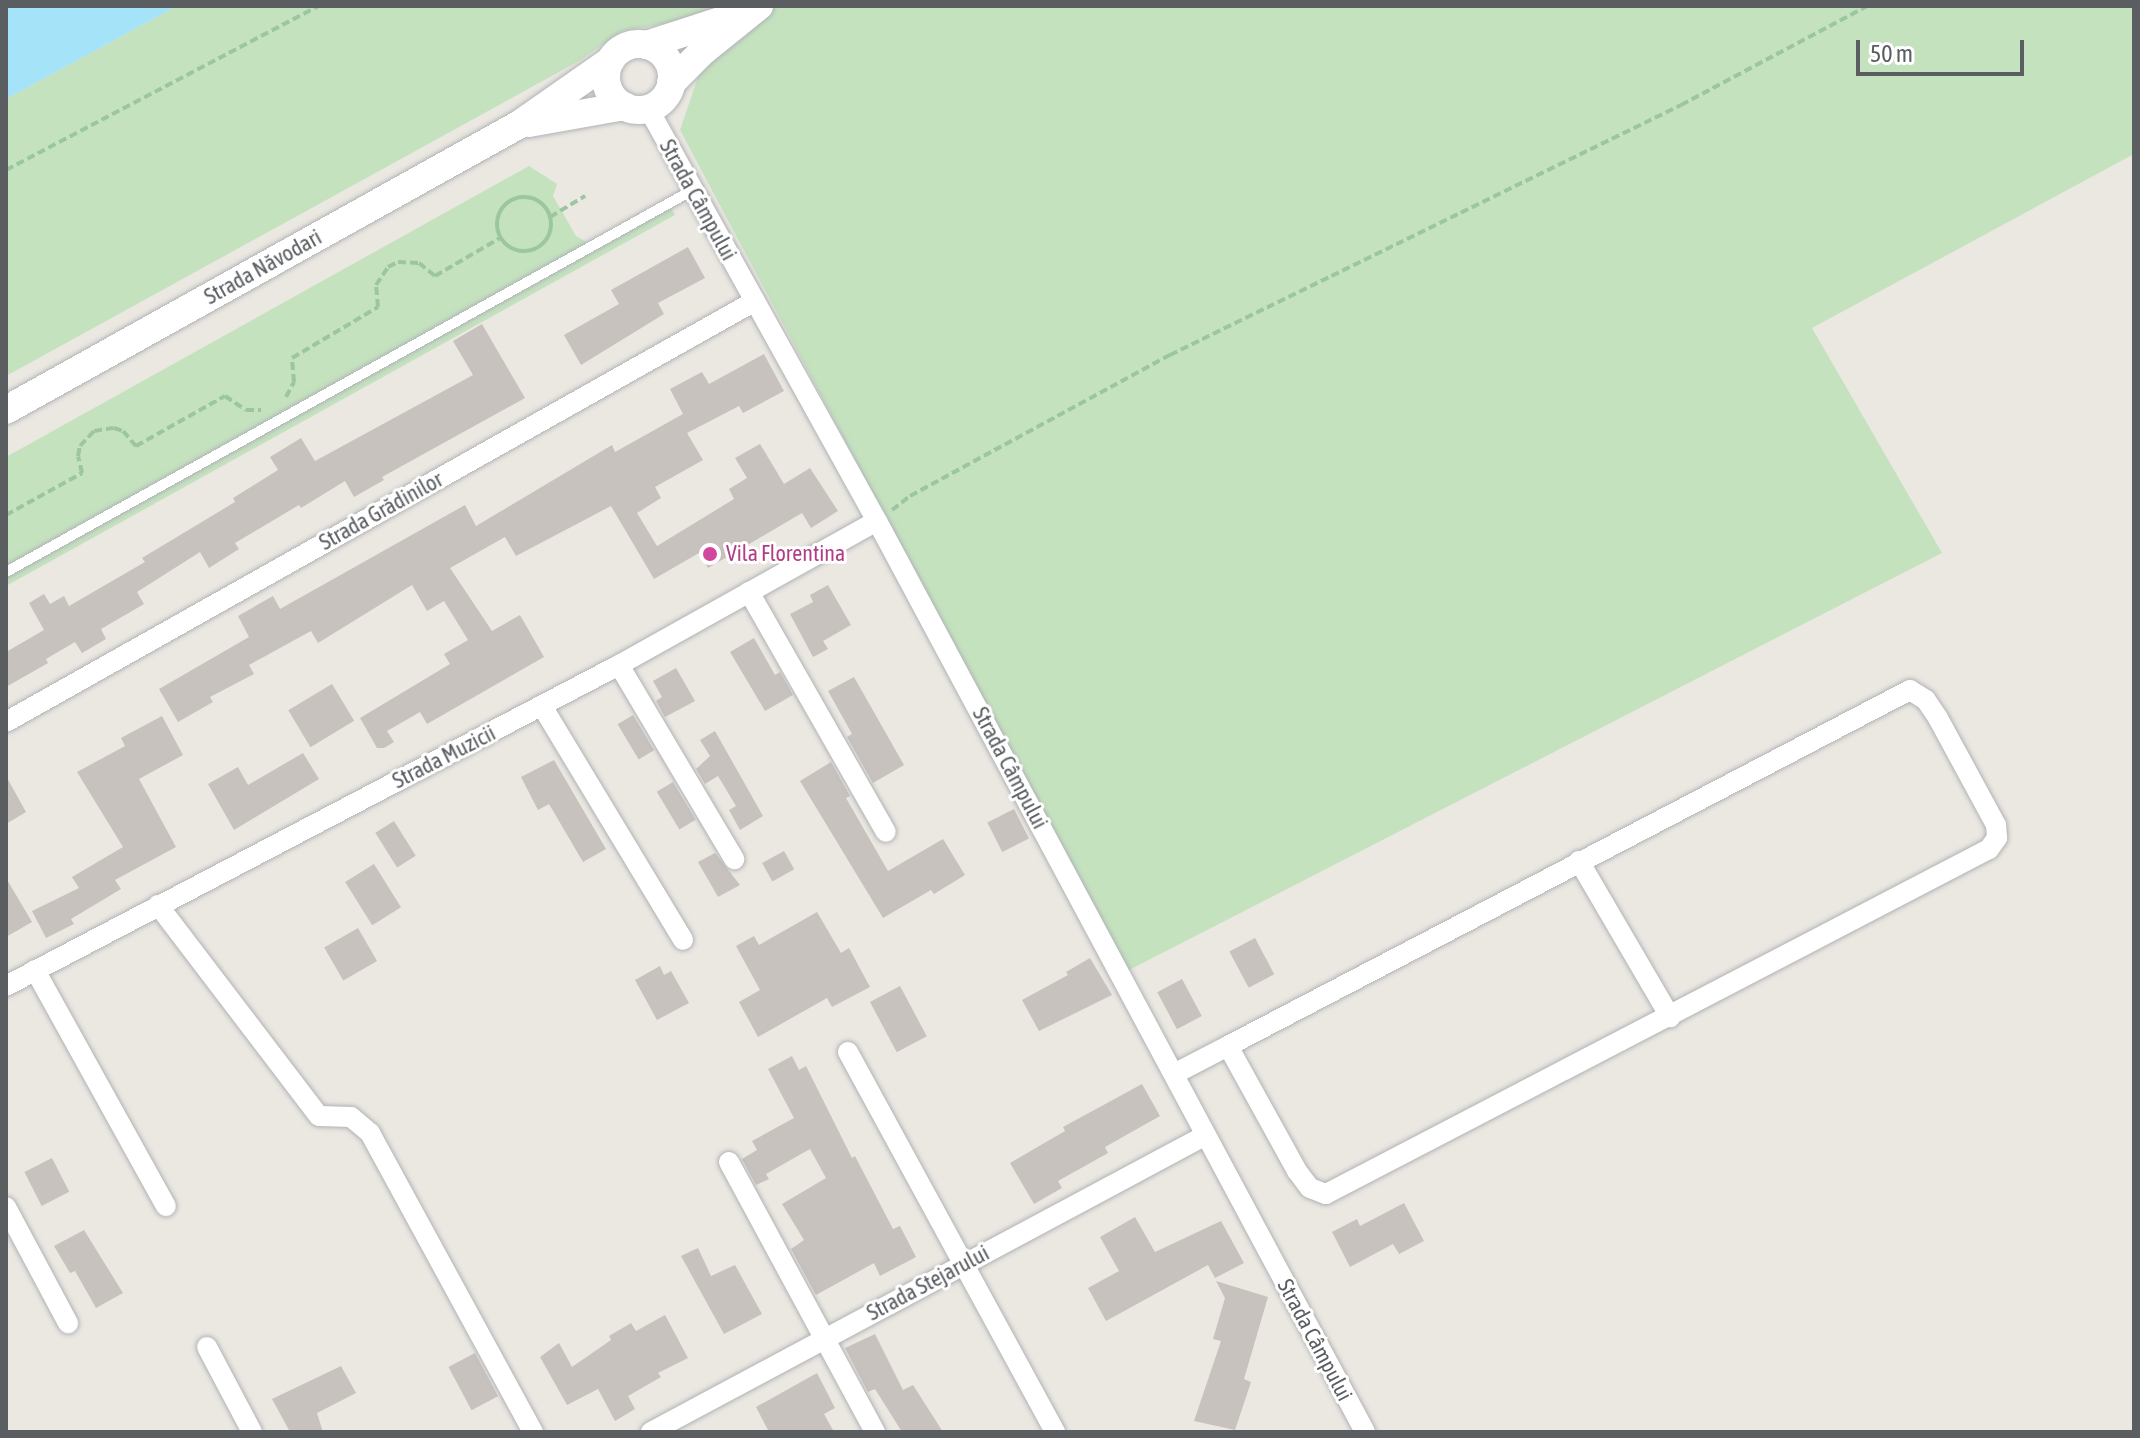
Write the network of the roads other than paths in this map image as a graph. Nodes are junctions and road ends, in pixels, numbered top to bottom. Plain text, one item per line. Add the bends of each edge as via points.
1 (757, 7) edge
2 (646, 45) junction
3 (610, 61) junction
4 (671, 83) junction
5 (636, 107) junction
6 (520, 124) junction
7 (693, 190) junction
8 (755, 301) junction
9 (6, 410) edge
10 (877, 521) junction
11 (6, 572) edge
12 (749, 592) junction
13 (619, 665) junction
14 (542, 706) junction
15 (6, 722) edge
16 (886, 832) dead end
17 (734, 859) dead end
18 (1579, 861) junction
19 (158, 905) junction
20 (683, 940) dead end
21 (35, 970) junction
22 (6, 986) edge
23 (1670, 1017) junction
24 (1228, 1046) junction
25 (848, 1052) dead end
26 (1174, 1074) junction
27 (1206, 1135) junction
28 (729, 1162) dead end
29 (166, 1206) dead end
30 (6, 1207) edge
31 (962, 1265) junction
32 (68, 1323) dead end
33 (824, 1339) junction
34 (207, 1347) dead end
35 (252, 1432) edge
36 (533, 1432) edge
37 (651, 1432) edge
38 (875, 1432) edge
39 (1055, 1432) edge
40 (1365, 1432) edge

1 - 2 main road
1 - 4 main road
2 - 3 main road via 625,47
2 - 4 main road via 664,57
3 - 5 main road via 606,82 616,101
3 - 6 main road, Strada Năvodari
4 - 5 main road via 660,102
5 - 6 main road, Strada Năvodari
5 - 7 street, Strada Câmpului
6 - 9 main road, Strada Năvodari
7 - 8 street, Strada Câmpului
7 - 11 lane
8 - 10 street, Strada Câmpului
8 - 15 street, Strada Grădinilor
10 - 12 street, Strada Muzicii
10 - 26 street, Strada Câmpului
12 - 13 street, Strada Muzicii
12 - 16 street
13 - 14 street, Strada Muzicii
13 - 17 street
14 - 19 street, Strada Muzicii
14 - 20 street
18 - 23 street
18 - 23 street via 1910,690 1926,700 1938,718 1996,825 1997,838 1989,849
18 - 24 street
19 - 21 street, Strada Muzicii
19 - 36 street via 319,1116 351,1117 370,1133
21 - 22 street, Strada Muzicii
21 - 29 street
23 - 24 street via 1326,1194 1310,1188 1297,1171
24 - 26 street
25 - 31 street
26 - 27 street, Strada Câmpului
27 - 31 street, Strada Stejarului
27 - 40 street, Strada Câmpului
28 - 33 street
30 - 32 street
31 - 33 street, Strada Stejarului
31 - 39 street
33 - 37 street, Strada Stejarului
33 - 38 street
34 - 35 street

